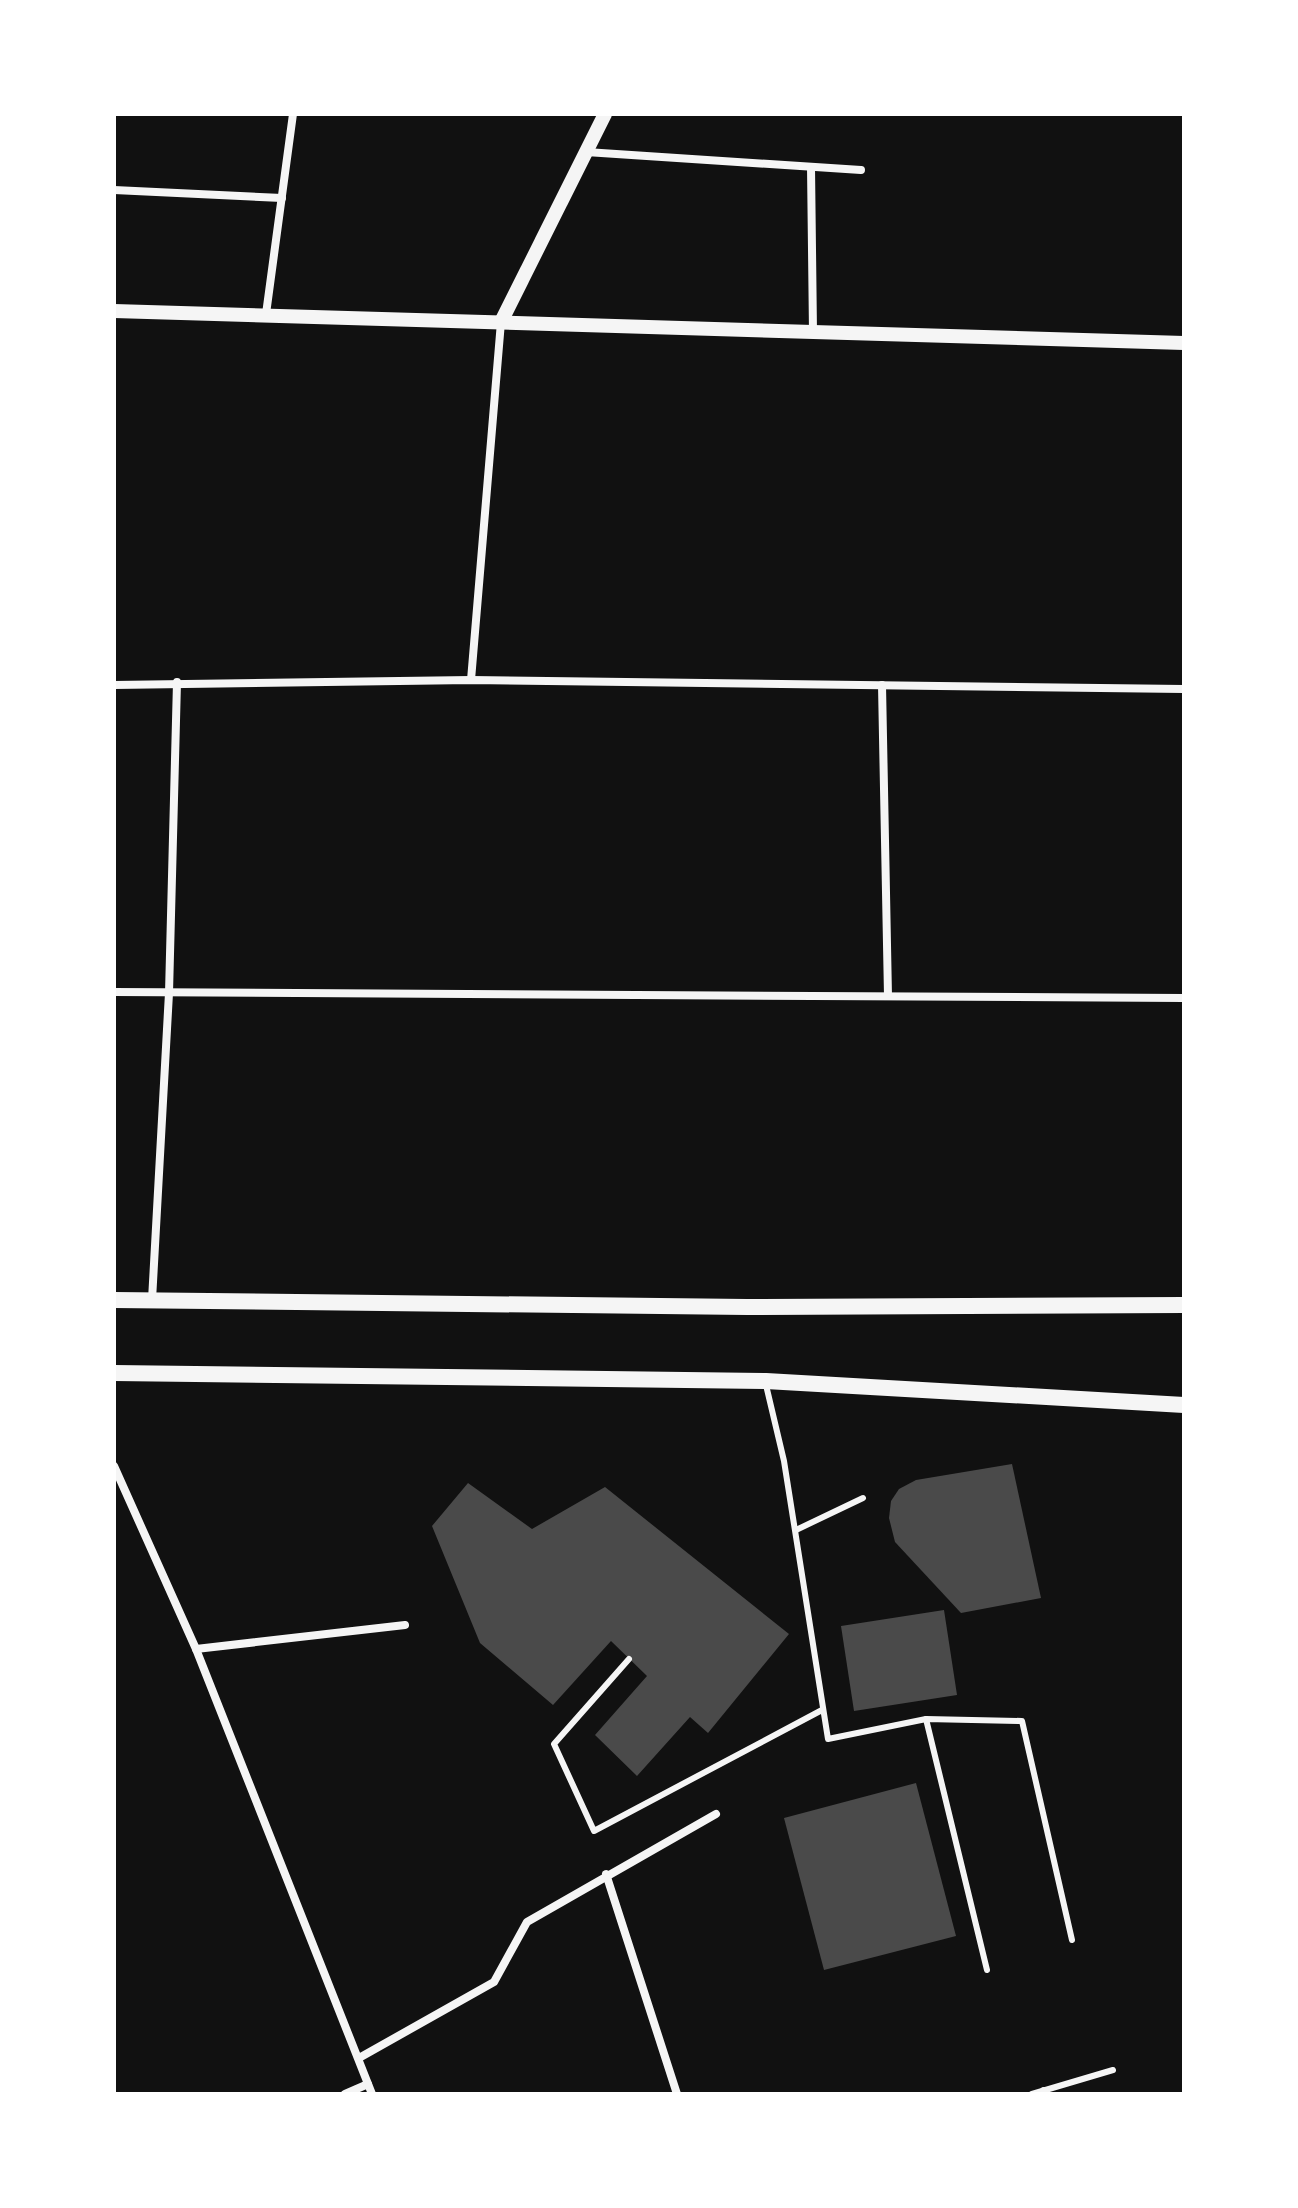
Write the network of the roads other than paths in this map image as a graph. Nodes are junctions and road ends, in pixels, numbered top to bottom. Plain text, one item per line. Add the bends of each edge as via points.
1 (293, 114) edge
2 (605, 114) edge
3 (586, 152) junction
4 (811, 167) junction
5 (861, 170) dead end
6 (114, 190) edge
7 (282, 198) junction
8 (114, 311) edge
9 (266, 314) junction
10 (501, 322) junction
11 (813, 332) junction
12 (1184, 343) edge
13 (471, 680) junction
14 (177, 682) junction
15 (114, 685) edge
16 (882, 685) junction
17 (1184, 689) edge
18 (114, 992) edge
19 (169, 993) junction
20 (888, 996) junction
21 (1184, 998) edge
22 (114, 1300) edge
23 (152, 1301) junction
24 (1184, 1305) edge
25 (114, 1373) edge
26 (766, 1381) junction
27 (1184, 1405) edge
28 (114, 1466) edge
29 (863, 1498) dead end
30 (796, 1530) junction
31 (405, 1625) dead end
32 (196, 1649) junction
33 (629, 1659) dead end
34 (822, 1710) junction
35 (926, 1719) junction
36 (716, 1814) dead end
37 (606, 1874) junction
38 (1072, 1940) dead end
39 (987, 1970) dead end
40 (359, 2058) junction
41 (1113, 2070) dead end
42 (368, 2084) junction
43 (1044, 2092) edge
44 (345, 2094) edge
45 (372, 2094) edge
46 (677, 2094) edge
47 (1032, 2094) edge

1 - 7 street
2 - 3 street
3 - 4 street
3 - 10 street
4 - 5 street
4 - 11 street
6 - 7 street
7 - 9 street
8 - 9 street
9 - 10 street
10 - 11 street
10 - 13 street
11 - 12 street
13 - 14 street
13 - 16 street
14 - 15 street
14 - 19 street
16 - 17 street
16 - 20 street
18 - 19 street
19 - 20 street
19 - 23 street
20 - 21 street
22 - 23 main road
23 - 24 main road
25 - 26 main road
26 - 27 main road
26 - 30 lane
28 - 32 street
29 - 30 lane
30 - 34 lane
31 - 32 street
32 - 40 street
33 - 34 lane via 554,1744 594,1831
34 - 35 lane via 828,1739
35 - 38 lane via 1022,1721
35 - 39 lane
36 - 37 street
37 - 40 street via 527,1922 494,1982
37 - 46 street
40 - 42 street
41 - 43 lane
42 - 44 street
42 - 45 street
43 - 47 lane

